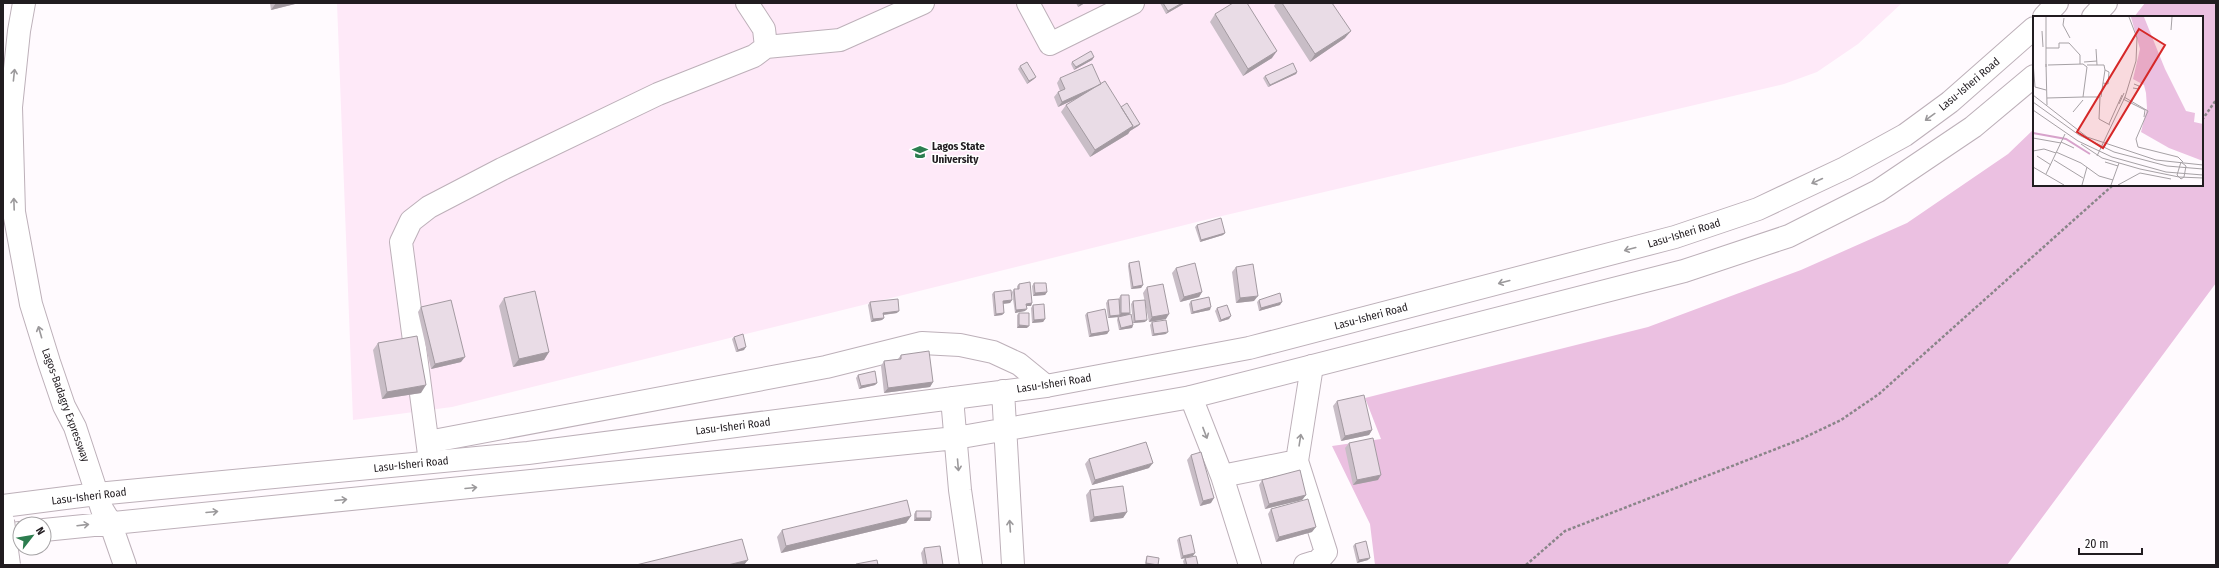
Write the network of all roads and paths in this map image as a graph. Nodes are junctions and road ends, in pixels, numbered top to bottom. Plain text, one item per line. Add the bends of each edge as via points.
1 (24, 3) edge
2 (747, 3) edge
3 (1133, 3) edge
4 (2057, 3) edge
5 (2106, 3) edge
6 (923, 4) edge
7 (1024, 6) edge
8 (2045, 16) edge
9 (2094, 16) edge
10 (2033, 29) edge
11 (766, 47) junction
12 (2033, 77) edge
13 (2216, 100) edge
14 (2203, 119) edge
15 (2112, 186) edge
16 (1312, 366) junction
17 (1046, 386) junction
18 (1003, 391) junction
19 (1191, 396) junction
20 (952, 398) junction
21 (1005, 430) junction
22 (956, 438) junction
23 (429, 452) junction
24 (1297, 461) junction
25 (1222, 476) junction
26 (97, 494) junction
27 (3, 506) edge
28 (3, 521) edge
29 (110, 522) junction
30 (52, 529) edge
31 (9, 565) edge
32 (125, 565) edge
33 (971, 565) edge
34 (1013, 565) edge
35 (1250, 565) edge
36 (1305, 565) edge
37 (1526, 565) edge

26 -> 1 main road, Lagos-Badagry Expressway via 75,427 64,406 31,304 14,212 11,107
2 - 11 main road via 764,29
3 - 7 main road via 1050,44
4 - 8 main road
5 - 9 main road
6 - 11 main road via 840,40
10 -> 17 main road, Lasu-Isheri Road via 1950,102 1905,135 1845,168 1758,209 1675,237 1249,348
11 - 23 main road via 754,56 658,94 502,169 429,207 411,221 401,242
12 - 16 main road via 1973,127 1878,191 1789,236 1684,271
13 - 14 path
15 - 37 path via 1879,394 1840,420 1799,440 1565,531
16 - 19 main road
24 -> 16 main road
17 - 18 main road, Lasu-Isheri Road
17 - 23 main road via 1019,364 993,352 960,345 922,343
18 - 20 main road, Lasu-Isheri Road
18 - 21 main road
19 - 21 main road
19 -> 25 main road
20 - 22 main road
20 - 23 main road, Lasu-Isheri Road via 528,453
21 - 22 main road
34 -> 21 main road
29 -> 22 main road via 514,484
22 -> 33 main road via 960,490
23 - 26 main road, Lasu-Isheri Road
24 - 25 main road
24 - 36 main road via 1326,552 1318,561
25 - 35 main road
26 - 27 main road, Lasu-Isheri Road
26 - 29 main road, Lagos-Badagry Expressway
28 - 31 main road, bridge
30 -> 29 main road
29 - 32 main road, Lagos-Badagry Expressway

